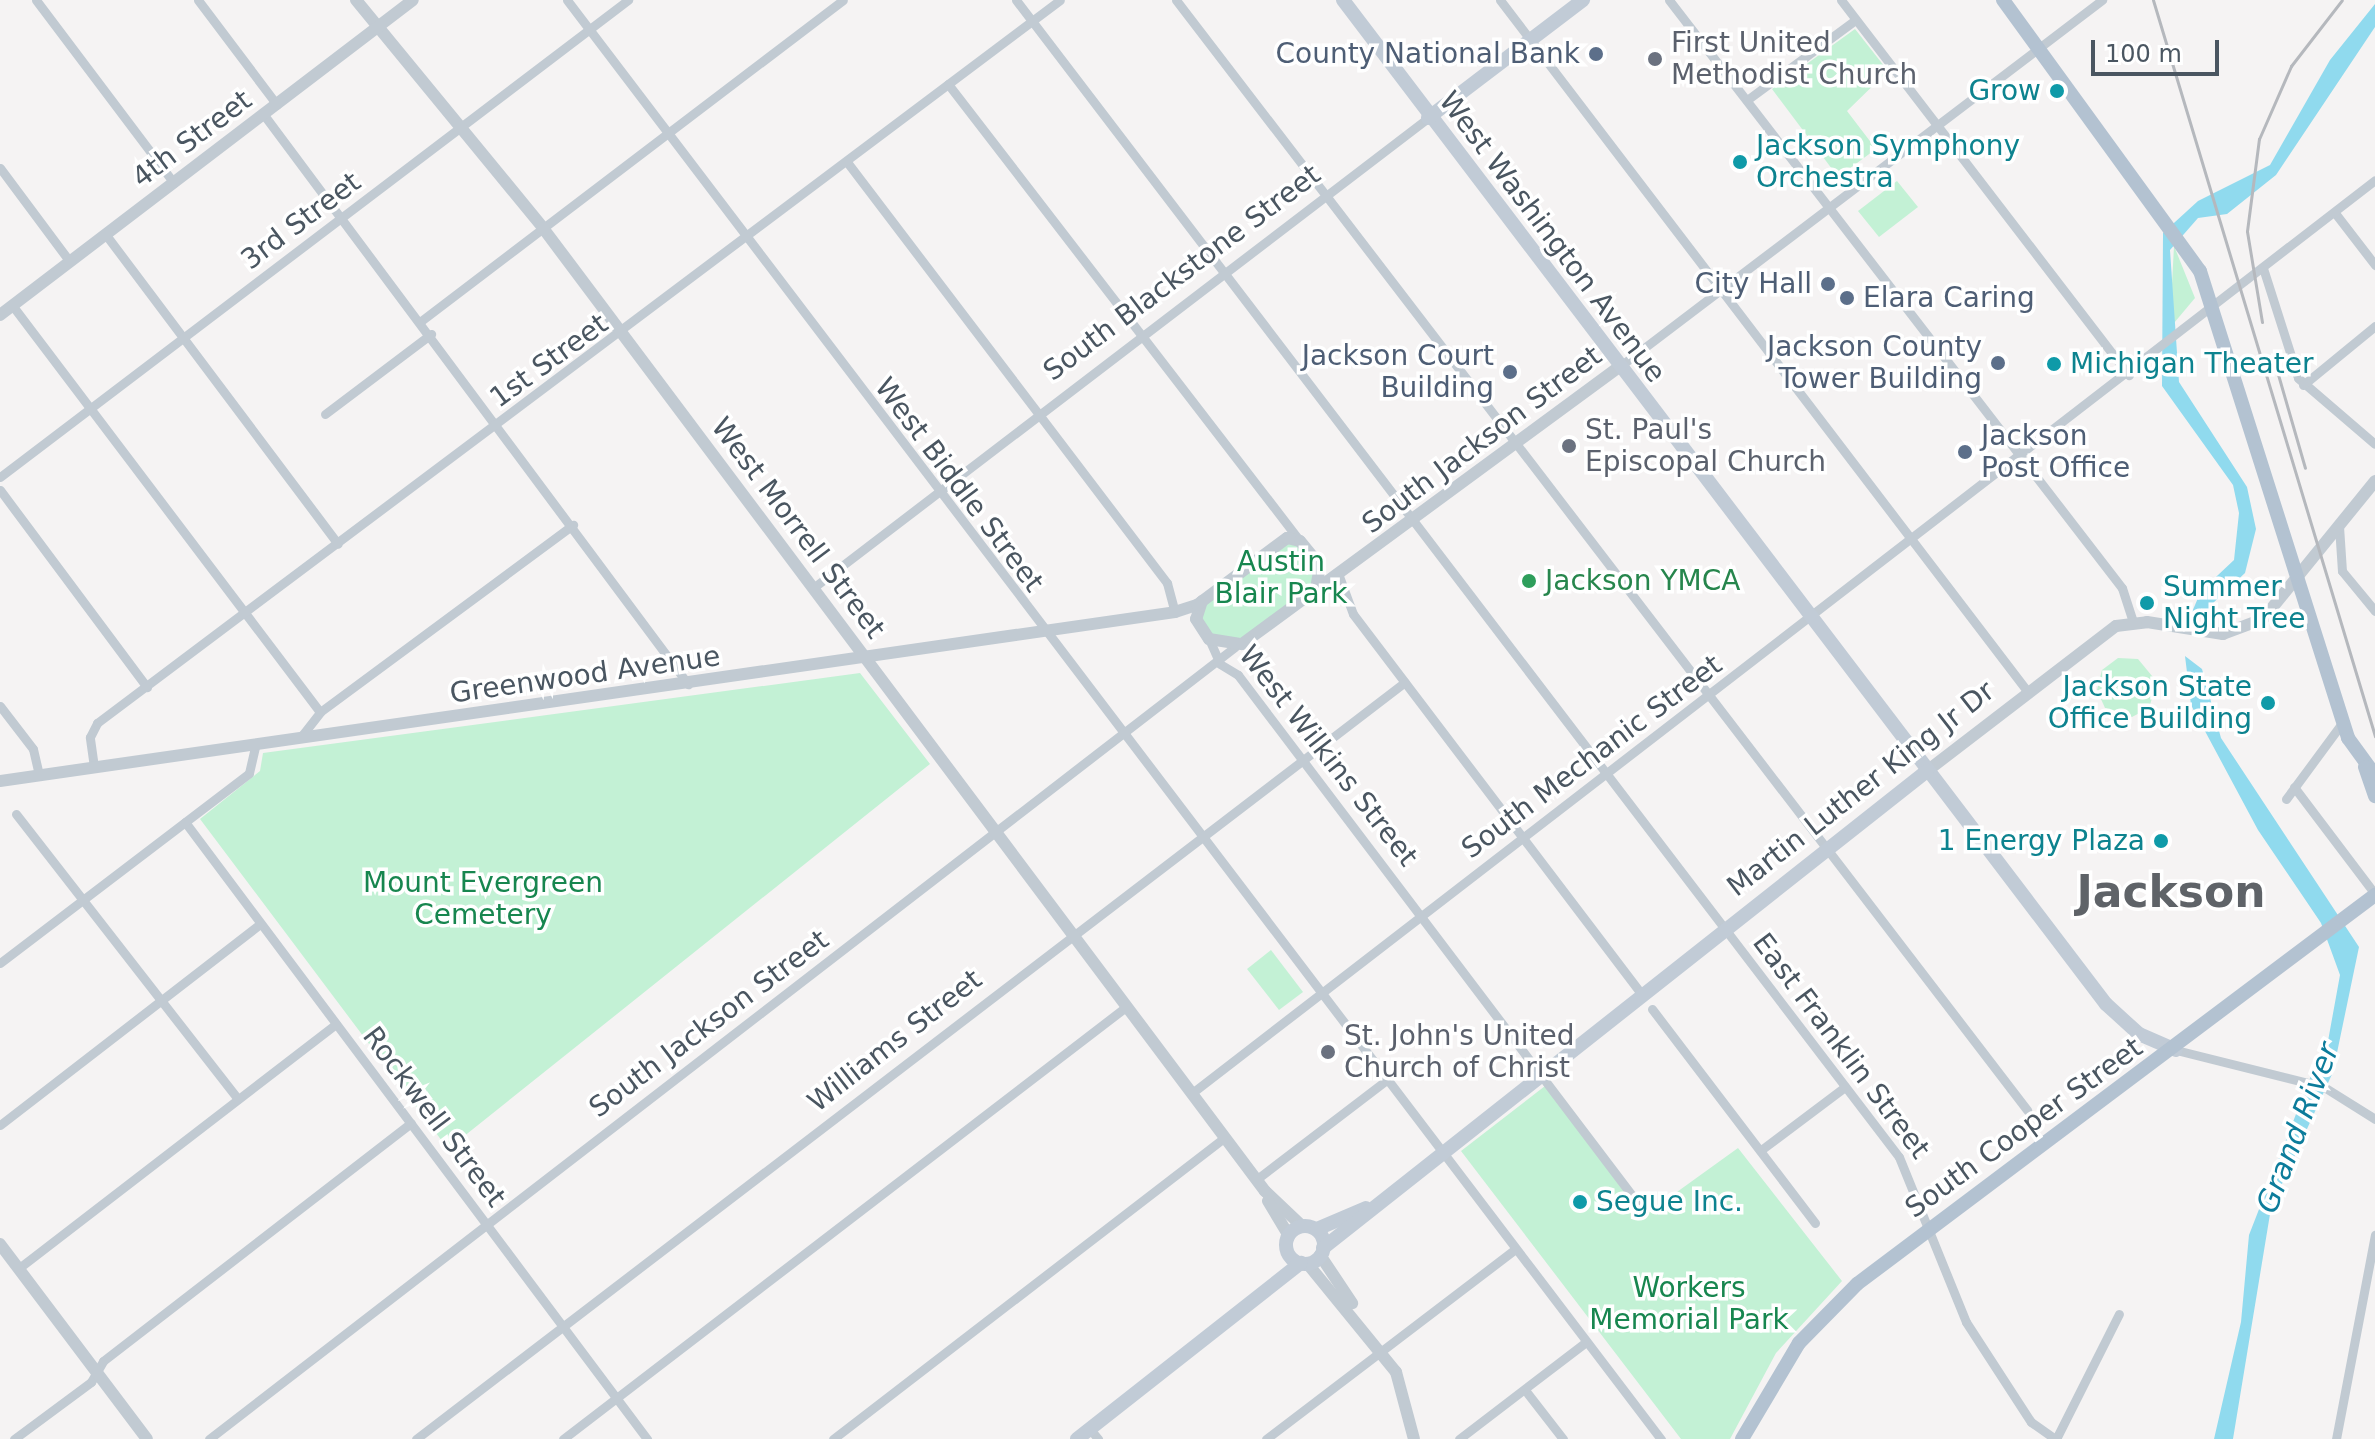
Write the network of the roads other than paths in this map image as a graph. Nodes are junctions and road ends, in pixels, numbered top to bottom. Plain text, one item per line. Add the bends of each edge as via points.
1 (36, 0) edge
2 (198, 0) edge
3 (356, 0) edge
4 (413, 0) edge
5 (567, 0) edge
6 (628, 0) edge
7 (843, 0) edge
8 (1016, 0) edge
9 (1060, 0) edge
10 (1176, 0) edge
11 (1343, 0) edge
12 (1500, 0) edge
13 (1583, 0) edge
14 (1669, 0) edge
15 (1841, 0) edge
16 (2003, 0) edge
17 (2102, 0) edge
18 (1855, 20) junction
19 (1032, 22) junction
20 (377, 27) junction
21 (589, 29) junction
22 (1530, 40) junction
23 (2039, 47) junction
24 (948, 84) junction
25 (1747, 100) junction
26 (277, 105) junction
27 (264, 115) junction
28 (1428, 118) junction
29 (1937, 125) junction
30 (461, 127) junction
31 (668, 134) junction
32 (847, 162) junction
33 (0, 168) edge
34 (2375, 180) edge
35 (174, 183) junction
36 (1326, 196) junction
37 (1830, 207) junction
38 (2335, 213) junction
39 (343, 217) junction
40 (543, 228) junction
41 (106, 235) junction
42 (747, 239) junction
43 (70, 262) junction
44 (2375, 265) edge
45 (2263, 268) junction
46 (1225, 274) junction
47 (1721, 289) junction
48 (12, 305) junction
49 (2213, 307) junction
50 (0, 315) edge
51 (421, 321) junction
52 (2375, 326) edge
53 (623, 333) junction
54 (431, 334) junction
55 (1141, 337) junction
56 (182, 338) junction
57 (1619, 367) junction
58 (2129, 375) junction
59 (2303, 385) junction
60 (91, 408) junction
61 (325, 414) dead end
62 (1040, 414) junction
63 (500, 425) junction
64 (2375, 444) edge
65 (1517, 445) junction
66 (2021, 458) junction
67 (0, 477) edge
68 (2375, 481) edge
69 (0, 490) edge
70 (938, 494) junction
71 (1415, 522) junction
72 (1285, 523) junction
73 (573, 525) junction
74 (2339, 526) junction
75 (1283, 539) junction
76 (1300, 541) junction
77 (1913, 541) junction
78 (338, 544) junction
79 (1320, 566) junction
80 (1339, 576) junction
81 (2299, 580) junction
82 (813, 588) junction
83 (1316, 589) junction
84 (1202, 601) junction
85 (2375, 611) edge
86 (1175, 612) junction
87 (246, 613) junction
88 (1809, 618) junction
89 (2133, 622) junction
90 (1199, 626) junction
91 (1043, 633) junction
92 (1209, 639) junction
93 (1235, 647) junction
94 (867, 661) junction
95 (1220, 664) junction
96 (1405, 682) junction
97 (688, 684) junction
98 (147, 687) junction
99 (2028, 692) junction
100 (1707, 697) junction
101 (0, 706) edge
102 (320, 712) junction
103 (2342, 723) junction
104 (300, 738) junction
105 (1124, 738) junction
106 (255, 746) junction
107 (1303, 759) junction
108 (94, 767) junction
109 (1927, 771) junction
110 (2370, 771) edge
111 (39, 774) junction
112 (1608, 774) junction
113 (0, 781) edge
114 (2294, 787) junction
115 (2375, 796) edge
116 (2286, 799) dead end
117 (16, 814) dead end
118 (185, 822) junction
119 (998, 834) junction
120 (1199, 836) junction
121 (1524, 837) junction
122 (1825, 850) junction
123 (2375, 894) edge
124 (84, 899) junction
125 (1422, 915) junction
126 (260, 924) junction
127 (1725, 928) junction
128 (1072, 933) junction
129 (0, 963) edge
130 (1319, 994) junction
131 (1642, 995) junction
132 (162, 998) junction
133 (1127, 1006) junction
134 (1652, 1009) dead end
135 (336, 1024) junction
136 (2176, 1050) junction
137 (1541, 1075) junction
138 (1385, 1081) junction
139 (1845, 1087) junction
140 (1192, 1093) junction
141 (238, 1099) junction
142 (2027, 1110) dead end
143 (2375, 1119) edge
144 (411, 1123) junction
145 (0, 1125) edge
146 (1225, 1137) junction
147 (1761, 1150) junction
148 (1440, 1154) junction
149 (1257, 1179) junction
150 (1265, 1191) junction
151 (1381, 1201) junction
152 (1643, 1210) dead end
153 (1815, 1223) dead end
154 (487, 1224) junction
155 (1931, 1227) junction
156 (1309, 1228) junction
157 (2375, 1235) edge
158 (1287, 1243) junction
159 (0, 1244) edge
160 (1514, 1250) junction
161 (1322, 1251) junction
162 (1304, 1263) junction
163 (19, 1268) junction
164 (1243, 1310) junction
165 (2119, 1314) dead end
166 (1362, 1323) junction
167 (562, 1325) junction
168 (1586, 1342) junction
169 (1381, 1350) junction
170 (97, 1372) junction
171 (1525, 1390) junction
172 (616, 1398) junction
173 (1094, 1434) edge
174 (14, 1439) edge
175 (147, 1439) edge
176 (209, 1439) edge
177 (416, 1439) edge
178 (563, 1439) edge
179 (647, 1439) edge
180 (833, 1439) edge
181 (1077, 1439) edge
182 (1266, 1439) edge
183 (1414, 1439) edge
184 (1459, 1439) edge
185 (1563, 1439) edge
186 (1661, 1439) edge
187 (1742, 1439) edge
188 (2056, 1439) edge
189 (2336, 1439) edge

1 - 35 street
2 - 26 street
3 - 20 street, West Morrell Street
4 - 20 street, 4th Street
5 - 21 street, West Biddle Street
6 - 21 street, 3rd Street
7 - 31 street
8 - 19 street, East Franklin Street
9 - 19 street, 1st Street
10 - 36 street
11 - 28 main road, West Washington Avenue
12 - 22 street
13 - 22 main road, South Blackstone Street
14 - 25 street
15 - 18 street
16 - 23 main road
17 - 23 street, South Jackson Street
18 - 25 street
18 - 29 street
19 - 24 street, 1st Street
19 - 46 street, East Franklin Street
20 - 26 street, 4th Street
20 - 30 street, West Morrell Street
21 - 30 street, 3rd Street
21 - 31 street, West Biddle Street
22 - 28 main road, South Blackstone Street
22 - 47 street
23 - 29 street, South Jackson Street
23 - 49 main road via 2170,222
24 - 32 street, 1st Street
24 - 55 street
25 - 37 street
26 - 27 street, 4th Street
27 - 35 street, 4th Street
27 - 39 street
28 - 36 street, South Blackstone Street
28 - 57 main road, West Washington Avenue
29 - 37 street, South Jackson Street
29 - 58 street
30 - 39 street, 3rd Street
30 - 40 street, West Morrell Street
31 - 40 street
31 - 42 street, West Biddle Street
32 - 42 street, 1st Street
32 - 62 street
33 - 43 street
34 - 38 street, South Mechanic Street
35 - 41 street, 4th Street
36 - 46 street, South Blackstone Street
36 - 65 street
37 - 47 street, South Jackson Street
37 - 66 street
38 - 44 street
38 - 45 street, South Mechanic Street
39 - 51 street
39 - 56 street, 3rd Street
40 - 51 street
40 - 53 street, West Morrell Street
41 - 43 street, 4th Street
41 - 56 street
42 - 53 street, 1st Street
42 - 70 street, West Biddle Street
43 - 48 street, 4th Street
45 - 49 street, South Mechanic Street
45 - 59 street
46 - 55 street, South Blackstone Street
46 - 71 street, East Franklin Street
47 - 57 street, South Jackson Street
47 - 77 street
48 - 50 street, 4th Street
48 - 60 street
49 - 58 street, South Mechanic Street
49 - 81 main road
51 - 54 street
52 - 59 street
53 - 63 street, 1st Street
53 - 82 street, West Morrell Street
54 - 61 street
54 - 63 street
55 - 62 street, South Blackstone Street
55 - 72 street
56 - 60 street, 3rd Street
56 - 78 street
57 - 65 street, South Jackson Street
57 - 88 main road, West Washington Avenue
58 - 66 street, South Mechanic Street
59 - 64 street
60 - 67 street, 3rd Street
60 - 87 street
62 - 70 street, South Blackstone Street
62 - 86 street via 1167,583
63 - 73 street
63 - 78 street, 1st Street
65 - 71 street, South Jackson Street
65 - 100 street
66 - 77 street, South Mechanic Street
66 - 89 street via 2126,594
68 - 74 street
69 - 98 street
70 - 82 street, South Blackstone Street
70 - 91 street, West Biddle Street
71 - 80 street, South Jackson Street
71 - 112 street, East Franklin Street
72 - 75 street
72 - 76 street
73 - 97 street
73 - 102 street
74 - 81 street
74 - 85 street via 2342,571
75 - 76 street
75 - 84 street, Greenwood Avenue
76 - 79 street
77 - 88 street, South Mechanic Street
77 - 99 street
78 - 87 street, 1st Street
79 - 80 street
79 - 83 street
80 - 83 street, South Jackson Street
80 - 96 street via 1347,606
81 - 89 street via 2269,615 2237,632
81 - 103 main road
82 - 94 street, West Morrell Street
83 - 93 street, South Jackson Street
84 - 86 street, Greenwood Avenue
84 - 90 street
86 - 90 street, West Wilkins Street
86 - 91 street, Greenwood Avenue
87 - 98 street, 1st Street
87 - 102 street
88 - 100 street, South Mechanic Street
88 - 109 main road, West Washington Avenue
89 - 99 street, Martin Luther King Jr Dr via 2104,633
90 - 92 street, West Wilkins Street
91 - 94 street, Greenwood Avenue
91 - 105 street, West Biddle Street
92 - 93 street
92 - 95 street, West Wilkins Street
93 - 95 street, South Jackson Street
94 - 97 street, Greenwood Avenue
94 - 119 street, West Morrell Street
95 - 105 street, South Jackson Street
95 - 107 street, West Wilkins Street via 1238,675
96 - 107 street, Williams Street
96 - 121 street
97 - 104 street, Greenwood Avenue
98 - 108 street, 1st Street via 92,731
99 - 109 street, Martin Luther King Jr Dr
100 - 112 street, South Mechanic Street
100 - 122 street
101 - 111 street via 33,749
102 - 104 street
103 - 110 main road
103 - 114 street
104 - 106 street, Greenwood Avenue
105 - 119 street, South Jackson Street
105 - 120 street, West Biddle Street
106 - 108 street, Greenwood Avenue
106 - 118 street via 253,769
107 - 120 street, Williams Street
107 - 125 street, West Wilkins Street
108 - 111 street, Greenwood Avenue
109 - 122 main road, Martin Luther King Jr Dr
109 - 136 main road, West Washington Avenue via 2112,1011
110 - 115 main road
111 - 113 street, Greenwood Avenue
112 - 121 street, South Mechanic Street
112 - 127 street, East Franklin Street
114 - 116 street
114 - 123 street
117 - 124 street
118 - 124 street
118 - 126 street, Rockwell Street
119 - 128 street, West Morrell Street
119 - 154 street, South Jackson Street
120 - 128 street, Williams Street
120 - 130 street, West Biddle Street
121 - 125 street, South Mechanic Street
121 - 131 street
122 - 127 main road, Martin Luther King Jr Dr
122 - 142 street
123 - 136 main road, South Cooper Street via 2346,923
124 - 129 street
124 - 132 street
125 - 130 street, South Mechanic Street
125 - 137 street, West Wilkins Street
126 - 132 street
126 - 135 street, Rockwell Street
127 - 131 main road, Martin Luther King Jr Dr
127 - 139 street, East Franklin Street
128 - 133 street, West Morrell Street
128 - 167 street, Williams Street
130 - 138 street, West Biddle Street
130 - 140 street, South Mechanic Street
131 - 137 main road, Martin Luther King Jr Dr
132 - 141 street
132 - 145 street
133 - 140 street, West Morrell Street
133 - 172 street
134 - 147 street
135 - 141 street
135 - 144 street, Rockwell Street
136 - 143 street via 2331,1090
136 - 155 main road, South Cooper Street
137 - 148 main road, Martin Luther King Jr Dr
137 - 152 street, West Wilkins Street
138 - 148 street, West Biddle Street
138 - 149 street
139 - 147 street
139 - 155 street, East Franklin Street via 1905,1166
140 - 146 street, West Morrell Street
141 - 163 street
144 - 154 street, Rockwell Street
144 - 170 street
146 - 149 street, West Morrell Street
146 - 180 street
147 - 153 street
148 - 151 main road, Martin Luther King Jr Dr
148 - 160 street, West Biddle Street
149 - 150 street, West Morrell Street
150 - 156 street
150 - 158 street
151 - 156 main road, Martin Luther King Jr Dr
151 - 161 main road, Martin Luther King Jr Dr
154 - 167 street, Rockwell Street
154 - 176 street, South Jackson Street
155 - 187 main road, South Cooper Street via 1807,1334
155 - 188 street, East Franklin Street via 1972,1332 2031,1422
156 - 158 main road, Martin Luther King Jr Dr
156 - 161 main road
157 - 189 street
158 - 162 main road
158 - 164 main road via 1277,1274
159 - 163 street
160 - 168 street, West Biddle Street
160 - 169 street
161 - 162 main road, Martin Luther King Jr Dr
161 - 166 street
162 - 164 main road
162 - 166 street
163 - 170 street
164 - 173 main road
165 - 188 street
166 - 169 street
167 - 172 street, Rockwell Street
167 - 177 street, Williams Street
168 - 171 street
168 - 186 street, West Biddle Street
169 - 182 street
169 - 183 street via 1405,1394
170 - 174 street
170 - 175 street
171 - 184 street
171 - 185 street
172 - 178 street
172 - 179 street, Rockwell Street
173 - 181 main road

